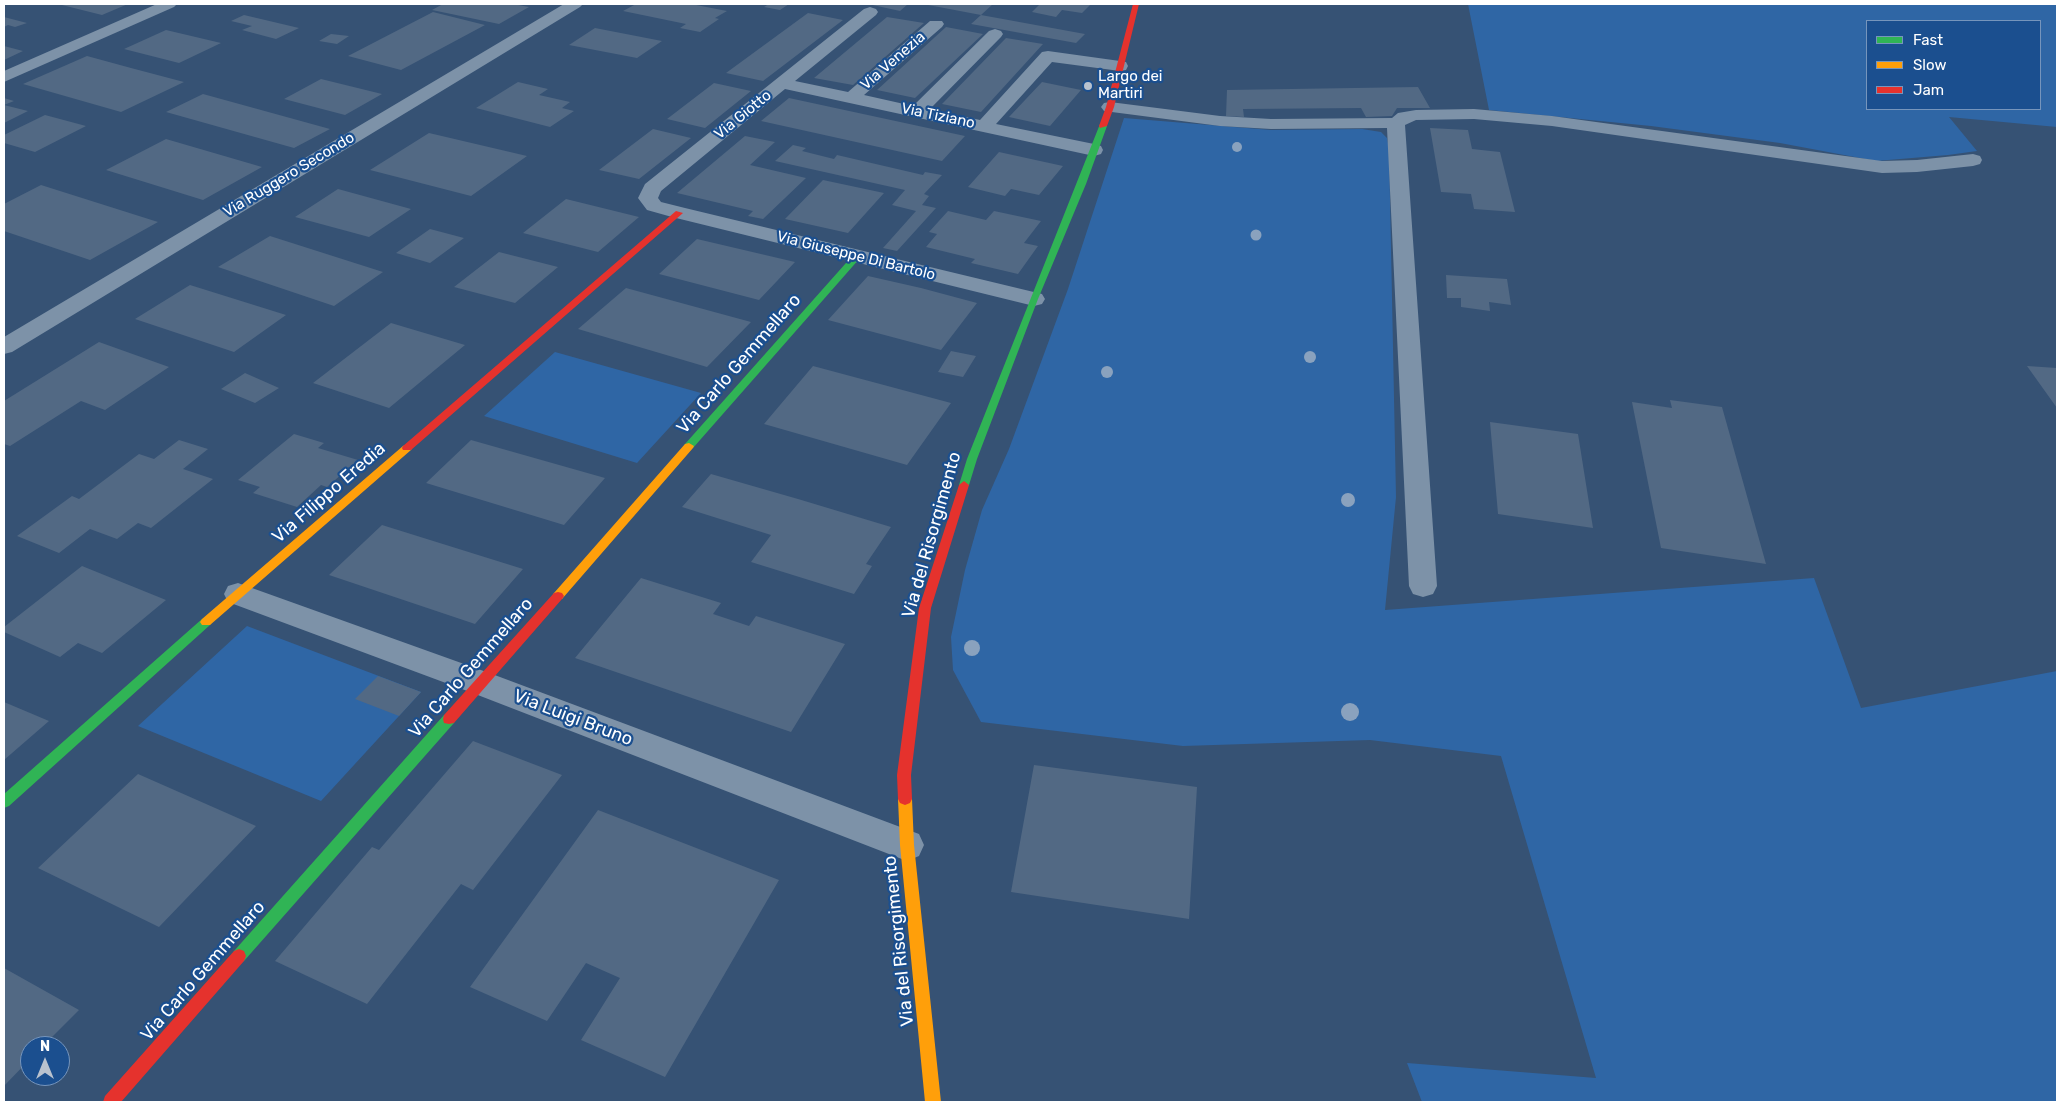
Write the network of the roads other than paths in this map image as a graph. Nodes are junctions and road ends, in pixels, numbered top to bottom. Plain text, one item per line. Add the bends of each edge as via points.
1 (169, 4) edge
2 (575, 4) edge
3 (1136, 4) edge
4 (870, 12) dead end
5 (936, 24) dead end
6 (995, 34) dead end
7 (1120, 66) junction
8 (4, 77) edge
9 (782, 83) junction
10 (851, 98) junction
11 (1110, 107) junction
12 (917, 112) junction
13 (1396, 123) junction
14 (984, 126) junction
15 (1094, 150) junction
16 (1973, 160) dead end
17 (679, 213) junction
18 (857, 256) junction
19 (1034, 299) junction
20 (4, 347) edge
21 (1423, 586) dead end
22 (238, 594) junction
23 (482, 683) junction
24 (4, 802) edge
25 (906, 844) junction
26 (111, 1102) edge
27 (933, 1102) edge

1 - 8 street
2 - 20 street, Via Ruggero Secondo
3 - 7 street, Via del Risorgimento
4 - 9 street, Via Giotto
5 - 10 street, Via Venezia
6 - 12 street
7 - 11 street, Via del Risorgimento
7 - 14 street via 1048,56
9 - 10 street, Via Tiziano
9 - 17 street, Via Giotto via 652,188 648,198 654,206
10 - 12 street, Via Tiziano
11 - 13 street via 1271,124
11 - 15 street, Via del Risorgimento
12 - 14 street, Via Tiziano
13 - 16 street via 1404,117 1416,115 1474,114 1552,121 1882,166
13 - 21 street
14 - 15 street, Via Tiziano
15 - 19 street, Via del Risorgimento
17 - 18 street, Via Giuseppe Di Bartolo
17 - 22 street, Via Filippo Eredia
18 - 19 street, Via Giuseppe Di Bartolo
18 - 23 street, Via Carlo Gemmellaro
19 - 25 street, Via del Risorgimento via 972,459 925,608 904,775
22 - 23 street, Via Luigi Bruno
22 - 24 street, Via Filippo Eredia
23 - 25 street, Via Luigi Bruno
23 - 26 street, Via Carlo Gemmellaro
25 - 27 street, Via del Risorgimento

